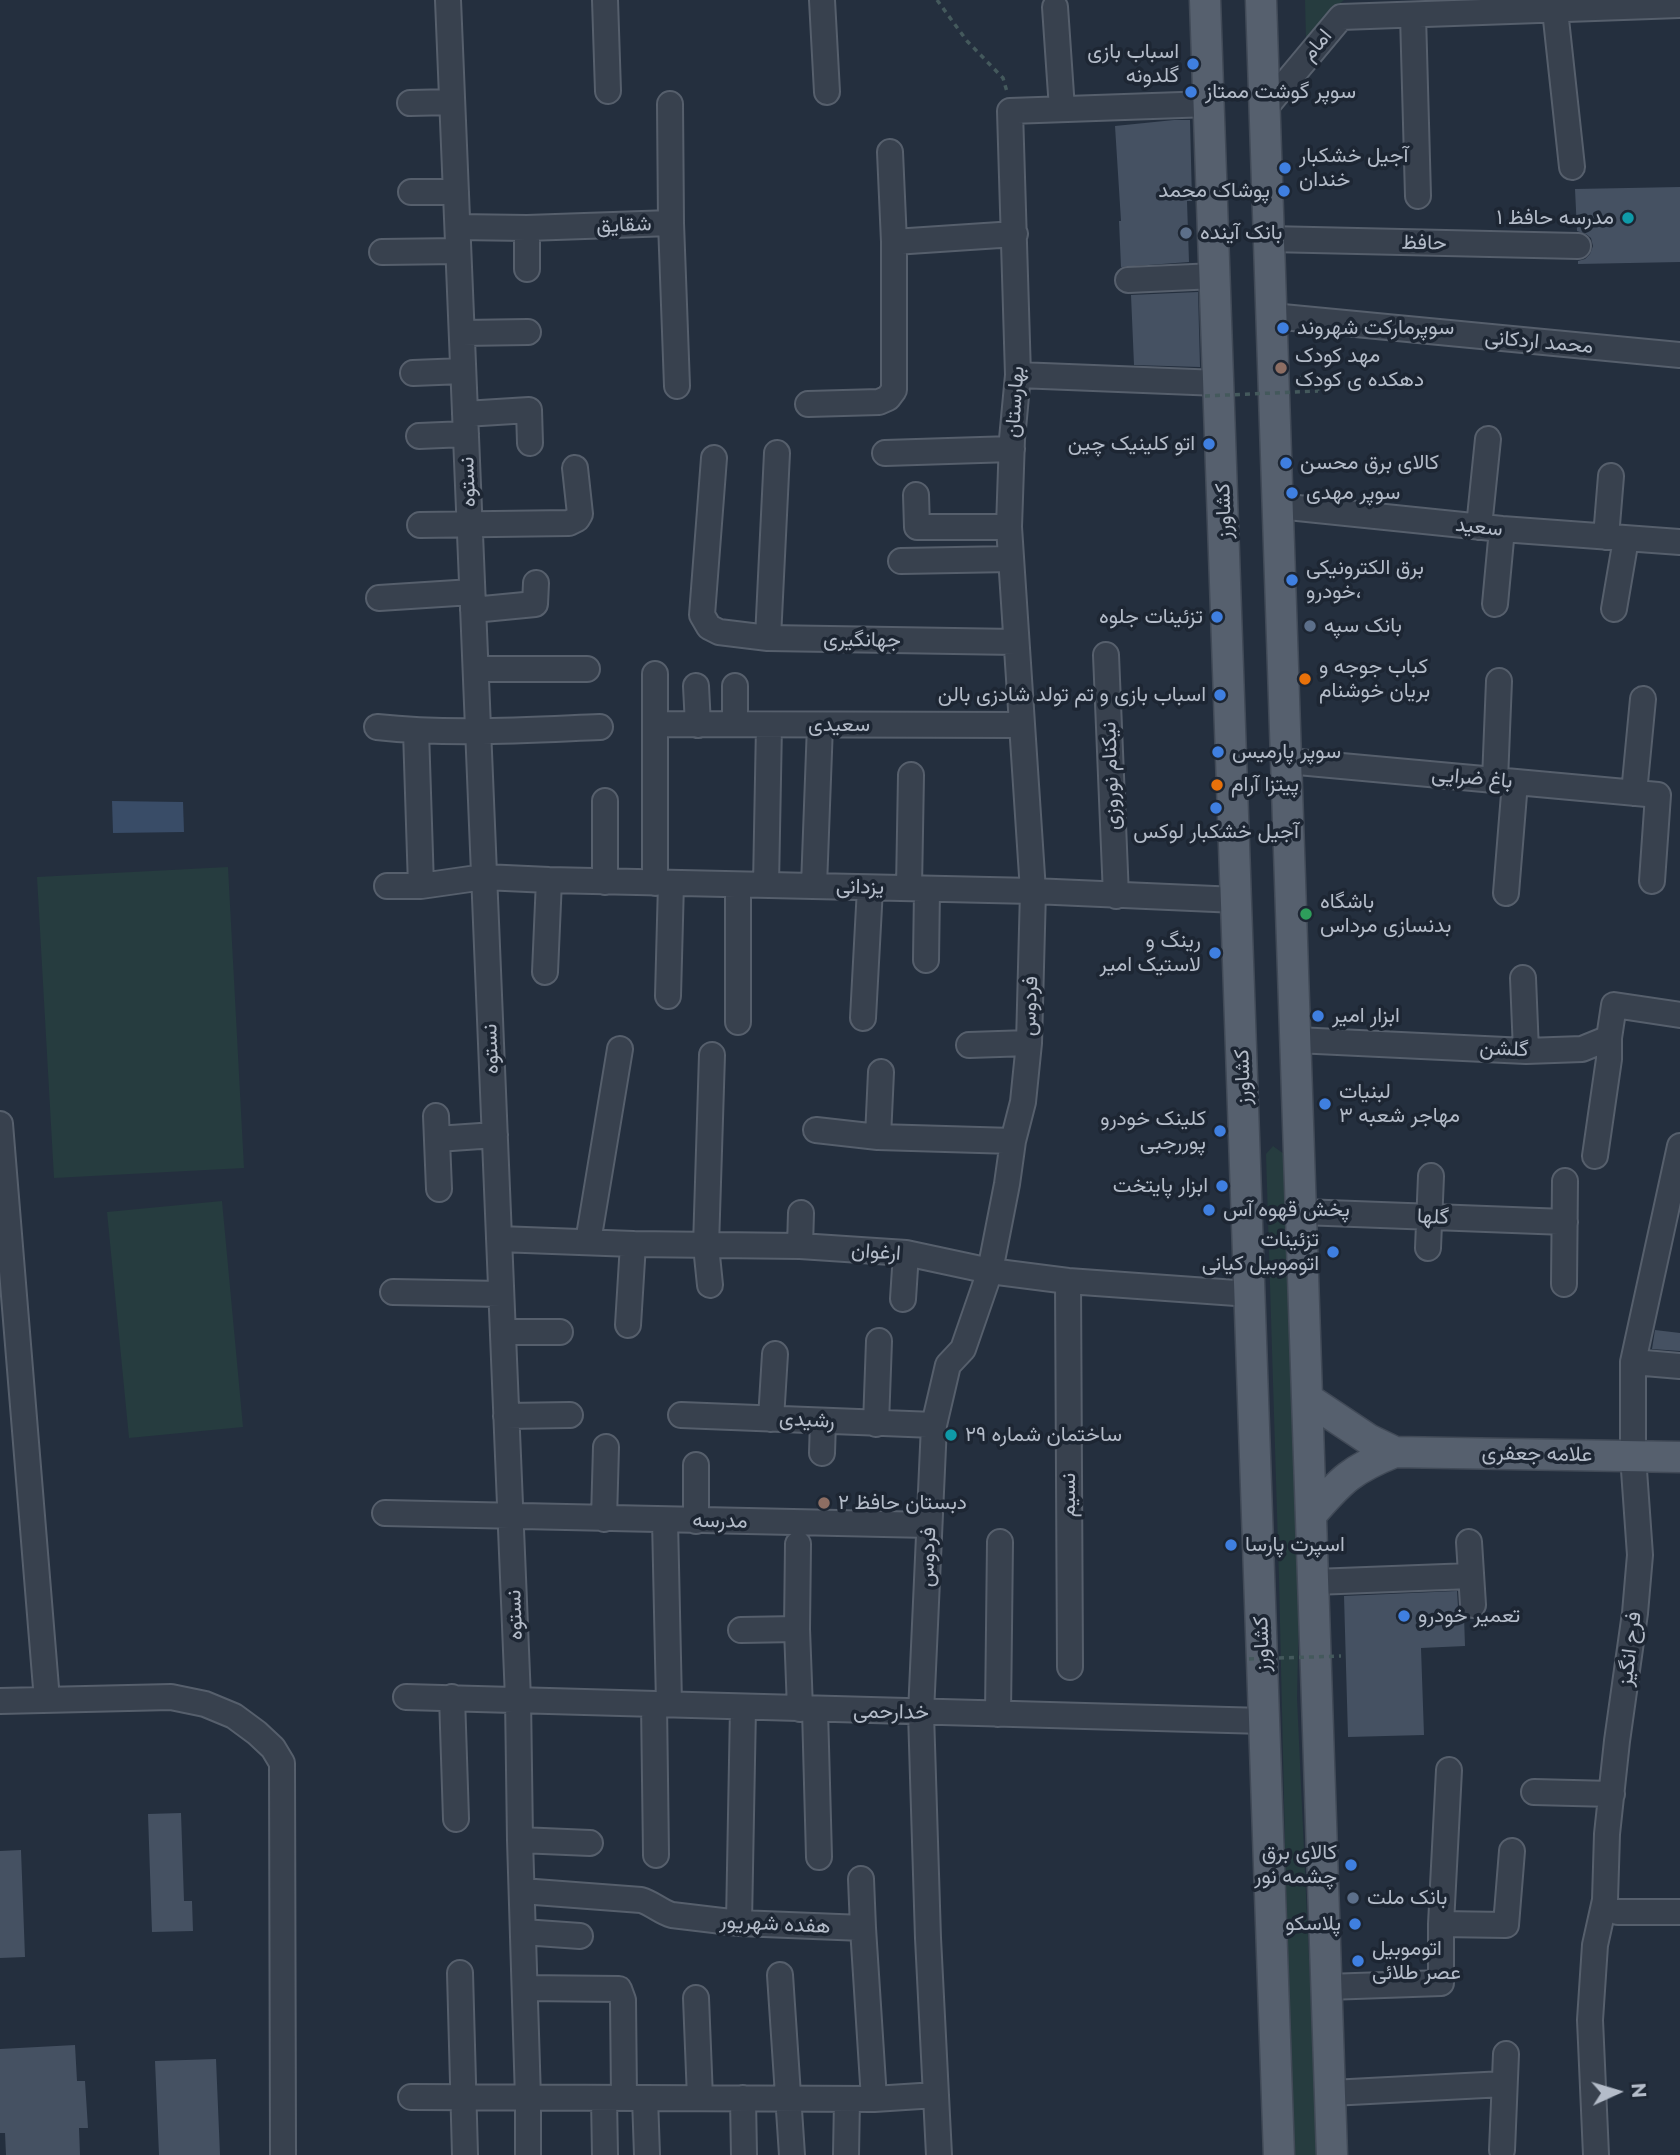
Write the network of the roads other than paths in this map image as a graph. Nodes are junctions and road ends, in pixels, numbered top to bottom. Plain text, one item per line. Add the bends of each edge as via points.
1 (448, 0) edge
2 (605, 0) edge
3 (822, 0) edge
4 (1205, 0) edge
5 (1261, 0) edge
6 (1680, 5) edge
7 (1503, 6) edge
8 (1055, 7) dead end
9 (1555, 10) junction
10 (1413, 15) junction
11 (608, 91) dead end
12 (827, 92) dead end
13 (453, 102) junction
14 (410, 103) dead end
15 (670, 104) dead end
16 (1210, 104) junction
17 (1265, 108) junction
18 (1062, 109) junction
19 (890, 152) dead end
20 (1572, 167) dead end
21 (411, 192) dead end
22 (456, 192) junction
23 (1418, 196) dead end
24 (671, 223) junction
25 (527, 228) junction
26 (1015, 234) junction
27 (458, 239) junction
28 (1269, 239) junction
29 (894, 242) junction
30 (1578, 246) dead end
31 (382, 252) dead end
32 (527, 269) dead end
33 (1216, 276) junction
34 (1128, 280) dead end
35 (1272, 316) junction
36 (528, 332) dead end
37 (462, 333) junction
38 (1680, 355) edge
39 (464, 371) junction
40 (413, 373) dead end
41 (1018, 375) junction
42 (677, 386) dead end
43 (1212, 389) junction
44 (808, 404) dead end
45 (466, 424) junction
46 (419, 436) dead end
47 (1488, 439) dead end
48 (530, 443) dead end
49 (1012, 449) junction
50 (777, 453) dead end
51 (885, 453) dead end
52 (713, 458) dead end
53 (575, 468) dead end
54 (1611, 476) dead end
55 (916, 495) dead end
56 (1278, 506) junction
57 (470, 524) junction
58 (421, 525) dead end
59 (1009, 527) junction
60 (1490, 528) junction
61 (1616, 538) junction
62 (1680, 542) edge
63 (1011, 559) junction
64 (901, 561) dead end
65 (536, 583) dead end
66 (379, 597) dead end
67 (473, 601) junction
68 (1495, 604) dead end
69 (1614, 609) dead end
70 (768, 639) junction
71 (1016, 642) junction
72 (1106, 655) dead end
73 (475, 669) junction
74 (587, 669) dead end
75 (655, 674) dead end
76 (1499, 681) dead end
77 (696, 686) dead end
78 (735, 686) dead end
79 (1643, 699) dead end
80 (656, 724) junction
81 (698, 724) junction
82 (735, 724) junction
83 (769, 724) junction
84 (820, 724) junction
85 (1021, 725) junction
86 (377, 727) dead end
87 (600, 727) dead end
88 (416, 731) junction
89 (478, 731) junction
90 (1287, 761) junction
91 (911, 775) dead end
92 (1505, 781) junction
93 (1646, 794) junction
94 (605, 801) dead end
95 (484, 877) junction
96 (549, 880) junction
97 (1652, 881) dead end
98 (605, 882) junction
99 (663, 883) junction
100 (738, 885) junction
101 (766, 885) junction
102 (387, 886) dead end
103 (421, 886) junction
104 (814, 886) junction
105 (870, 887) junction
106 (918, 888) junction
107 (1034, 891) junction
108 (1506, 893) dead end
109 (1116, 896) junction
110 (1237, 901) junction
111 (926, 960) dead end
112 (545, 972) dead end
113 (1523, 978) dead end
114 (668, 996) dead end
115 (1680, 1015) edge
116 (863, 1018) dead end
117 (738, 1022) dead end
118 (1609, 1038) junction
119 (1296, 1040) junction
120 (1029, 1042) junction
121 (968, 1045) dead end
122 (620, 1049) dead end
123 (1526, 1051) junction
124 (712, 1055) dead end
125 (881, 1072) dead end
126 (0, 1124) edge
127 (816, 1130) dead end
128 (495, 1135) junction
129 (878, 1137) junction
130 (1013, 1141) junction
131 (1680, 1146) edge
132 (1595, 1156) dead end
133 (1431, 1176) dead end
134 (1565, 1181) dead end
135 (439, 1189) dead end
136 (1680, 1202) edge
137 (1301, 1212) junction
138 (801, 1213) dead end
139 (1430, 1217) junction
140 (1565, 1222) junction
141 (1677, 1228) edge
142 (499, 1239) junction
143 (588, 1242) junction
144 (633, 1244) junction
145 (706, 1246) junction
146 (800, 1246) junction
147 (1428, 1248) dead end
148 (906, 1253) junction
149 (990, 1271) junction
150 (1068, 1281) junction
151 (1564, 1284) dead end
152 (710, 1285) dead end
153 (393, 1292) dead end
154 (501, 1294) junction
155 (1250, 1294) junction
156 (903, 1299) dead end
157 (628, 1325) dead end
158 (503, 1332) junction
159 (560, 1332) dead end
160 (879, 1341) dead end
161 (775, 1354) dead end
162 (1640, 1362) junction
163 (1680, 1363) edge
164 (1308, 1399) junction
165 (570, 1415) dead end
166 (681, 1415) dead end
167 (506, 1416) junction
168 (771, 1419) junction
169 (823, 1421) junction
170 (876, 1424) junction
171 (933, 1425) junction
172 (606, 1447) dead end
173 (822, 1452) dead end
174 (1395, 1452) junction
175 (1641, 1456) junction
176 (1680, 1457) edge
177 (696, 1465) dead end
178 (384, 1513) dead end
179 (1311, 1515) junction
180 (511, 1517) junction
181 (604, 1518) junction
182 (665, 1520) junction
183 (696, 1521) junction
184 (929, 1525) junction
185 (1000, 1542) dead end
186 (1469, 1542) dead end
187 (798, 1544) dead end
188 (1471, 1576) junction
189 (1314, 1582) junction
190 (1473, 1605) dead end
191 (797, 1629) junction
192 (741, 1630) dead end
193 (1070, 1667) dead end
194 (405, 1697) dead end
195 (452, 1697) junction
196 (518, 1699) junction
197 (47, 1700) junction
198 (0, 1701) edge
199 (661, 1704) junction
200 (743, 1707) junction
201 (808, 1709) junction
202 (921, 1713) junction
203 (998, 1714) junction
204 (1264, 1721) junction
205 (1449, 1770) dead end
206 (1535, 1792) dead end
207 (1612, 1794) junction
208 (456, 1819) dead end
209 (520, 1840) junction
210 (590, 1843) dead end
211 (1512, 1852) dead end
212 (656, 1855) dead end
213 (818, 1857) dead end
214 (861, 1879) dead end
215 (522, 1891) junction
216 (1618, 1912) junction
217 (1680, 1912) edge
218 (739, 1923) junction
219 (1441, 1924) junction
220 (863, 1928) junction
221 (523, 1932) junction
222 (580, 1937) dead end
223 (460, 1973) dead end
224 (780, 1975) dead end
225 (1327, 1987) junction
226 (525, 1988) junction
227 (696, 1998) dead end
228 (1506, 2054) dead end
229 (1504, 2084) junction
230 (1331, 2093) junction
231 (936, 2095) junction
232 (411, 2097) dead end
233 (464, 2097) junction
234 (528, 2098) junction
235 (625, 2098) junction
236 (700, 2098) junction
237 (743, 2098) junction
238 (788, 2099) junction
239 (847, 2099) junction
240 (874, 2099) junction
241 (1502, 2150) dead end
242 (283, 2155) edge
243 (465, 2155) edge
244 (528, 2155) edge
245 (605, 2155) edge
246 (647, 2155) edge
247 (744, 2155) edge
248 (792, 2155) edge
249 (846, 2155) edge
250 (939, 2155) edge
251 (1279, 2155) edge
252 (1332, 2155) edge
253 (1596, 2155) edge
254 (1608, 2155) edge

1 - 13 street, نستوه
2 - 11 street
3 - 12 street
4 - 16 main road, کشاورز
5 - 17 main road
6 - 9 street, امام
7 - 9 street, امام
7 - 10 street, امام
8 - 18 street
9 - 20 street
10 - 17 street, امام via 1341,17
10 - 23 street
13 - 14 street
13 - 22 street, نستوه
15 - 24 street, شقایق
16 - 18 street, بهارستان
16 - 33 main road, کشاورز
17 - 28 main road
18 - 26 street, بهارستان via 1010,111
19 - 29 street
21 - 22 street
22 - 27 street, نستوه
24 - 25 street, شقایق
24 - 42 street
25 - 27 street, شقایق
25 - 32 street
26 - 29 street
26 - 41 street, بهارستان
27 - 31 street, شقایق
27 - 37 street, نستوه
28 - 30 street, حافظ
28 - 35 main road
29 - 44 street via 894,390 879,402
33 - 34 street
33 - 43 main road, کشاورز
35 - 38 street, محمد اردکانی
35 - 56 main road
36 - 37 street
37 - 39 street, نستوه
39 - 40 street
39 - 45 street, نستوه
41 - 43 street
41 - 49 street, بهارستان
43 - 110 main road, کشاورز
45 - 46 street
45 - 48 street via 529,410
45 - 57 street, نستوه
47 - 60 street
49 - 51 street
49 - 59 street, بهارستان
50 - 70 street
52 - 70 street, جهانگیری via 702,615 709,627 719,632
53 - 57 street via 577,519 569,523
54 - 61 street
55 - 59 street via 917,527
56 - 60 street, سعید
56 - 90 main road
57 - 58 street
57 - 67 street, نستوه
59 - 63 street, بهارستان
60 - 61 street, سعید
60 - 68 street
61 - 62 street, سعید
61 - 69 street
63 - 64 street
63 - 71 street, بهارستان
65 - 67 street via 535,604
66 - 67 street
67 - 73 street, نستوه
70 - 71 street, جهانگیری
71 - 85 street, بهارستان
72 - 109 street, نیکنام نوروزی
73 - 74 street
73 - 89 street, نستوه
75 - 80 street
76 - 92 street
77 - 81 street
78 - 82 street
79 - 93 street
80 - 81 street, سعیدی
80 - 99 street
81 - 82 street, سعیدی
82 - 83 street, سعیدی
83 - 84 street, سعیدی
83 - 101 street
84 - 85 street, سعیدی
84 - 104 street
85 - 107 street, بهارستان
86 - 88 street
87 - 89 street
88 - 89 street
88 - 103 street
89 - 95 street, نستوه
90 - 92 street, باغ ضرایی
90 - 119 main road
91 - 106 street
92 - 93 street, باغ ضرایی
92 - 108 street
93 - 97 street
94 - 98 street
95 - 96 street, یزدانی
95 - 103 street, یزدانی
95 - 128 street, نستوه
96 - 98 street, یزدانی
96 - 112 street
98 - 99 street, یزدانی
99 - 100 street, یزدانی
99 - 114 street
100 - 101 street, یزدانی
100 - 117 street
101 - 104 street, یزدانی
102 - 103 street, یزدانی
104 - 105 street, یزدانی
105 - 106 street, یزدانی
105 - 116 street
106 - 107 street, یزدانی
106 - 111 street
107 - 109 street, یزدانی
107 - 120 street, فردوس
109 - 110 street, یزدانی
110 - 155 main road, کشاورز
113 - 123 street
115 - 118 street via 1614,1006
118 - 123 street, گلشن via 1582,1049
118 - 132 street
119 - 123 street, گلشن
119 - 137 main road
120 - 121 street
120 - 130 street, فردوس via 1023,1102
122 - 143 street
124 - 145 street
125 - 129 street
126 - 197 street
127 - 129 street
128 - 135 street via 437,1128
128 - 142 street, نستوه
129 - 130 street
130 - 149 street, فردوس
131 - 162 street
133 - 139 street
134 - 140 street
136 - 141 street
137 - 139 street, گلها
137 - 164 main road
138 - 146 street
139 - 140 street, گلها
139 - 147 street
140 - 151 street
141 - 162 street
142 - 143 street, ارغوان
142 - 154 street, نستوه
143 - 144 street, ارغوان
144 - 145 street, ارغوان
144 - 157 street
145 - 146 street, ارغوان
145 - 152 street
146 - 148 street, ارغوان
148 - 149 street, ارغوان
148 - 156 street
149 - 150 street, ارغوان
149 - 171 street, فردوس via 963,1349 948,1365
150 - 155 street, ارغوان
150 - 193 street, نسیم
153 - 154 street
154 - 158 street, نستوه
155 - 204 main road, کشاورز
158 - 159 street
158 - 167 street, نستوه
160 - 170 street
161 - 168 street
162 - 163 street
162 - 175 street via 1644,1379
164 - 174 main road, علامه جعفری
164 - 179 main road
165 - 167 street
166 - 168 street, رشیدی
167 - 180 street, نستوه
168 - 169 street, رشیدی
169 - 170 street, رشیدی
169 - 173 street
170 - 171 street, رشیدی
171 - 184 street, فردوس
172 - 181 street
174 - 175 main road, علامه جعفری
174 - 179 main road, علامه جعفری via 1353,1471
175 - 176 main road, علامه جعفری
175 - 207 street, فرح انگیز via 1640,1555
175 - 216 street via 1654,1588 1625,1792
177 - 183 street
178 - 180 street, مدرسه
179 - 189 main road
180 - 181 street, مدرسه
180 - 196 street, نستوه
181 - 182 street, مدرسه
182 - 183 street, مدرسه
182 - 199 street
183 - 184 street, مدرسه
184 - 202 street, فردوس
185 - 203 street
186 - 188 street
187 - 191 street
188 - 189 street
188 - 190 street
189 - 225 main road
191 - 192 street
191 - 201 street
194 - 195 street, خدارحمی
195 - 196 street, خدارحمی
195 - 208 street
196 - 199 street, خدارحمی
196 - 209 street, نستوه
197 - 198 street
197 - 242 street via 171,1697 205,1704 234,1716 257,1733 282,1763
199 - 200 street, خدارحمی
199 - 212 street
200 - 201 street, خدارحمی
200 - 218 street
201 - 202 street, خدارحمی
201 - 213 street
202 - 203 street, خدارحمی
202 - 231 street, فردوس
203 - 204 street, خدارحمی
204 - 251 main road, کشاورز
205 - 219 street
206 - 207 street
207 - 253 street, فرح انگیز via 1590,2020
209 - 210 street
209 - 215 street, نستوه
211 - 219 street via 1506,1925
214 - 220 street
215 - 218 street, هفده شهریور via 640,1900 672,1915
215 - 221 street, نستوه
216 - 217 street
216 - 254 street via 1603,2027
218 - 220 street, هفده شهریور
219 - 225 street via 1441,1983
220 - 240 street
221 - 222 street
221 - 226 street, نستوه
223 - 233 street
224 - 238 street
225 - 230 main road
226 - 234 street, نستوه
226 - 235 street via 619,1989
227 - 236 street
228 - 229 street
229 - 230 street
229 - 241 street
230 - 252 main road
231 - 240 street
231 - 250 street, فردوس
232 - 233 street
233 - 234 street
233 - 243 street
234 - 235 street
234 - 244 street, نستوه
235 - 236 street
235 - 245 street
235 - 246 street
236 - 237 street
237 - 238 street
237 - 247 street
238 - 239 street
238 - 248 street
239 - 240 street
239 - 249 street

